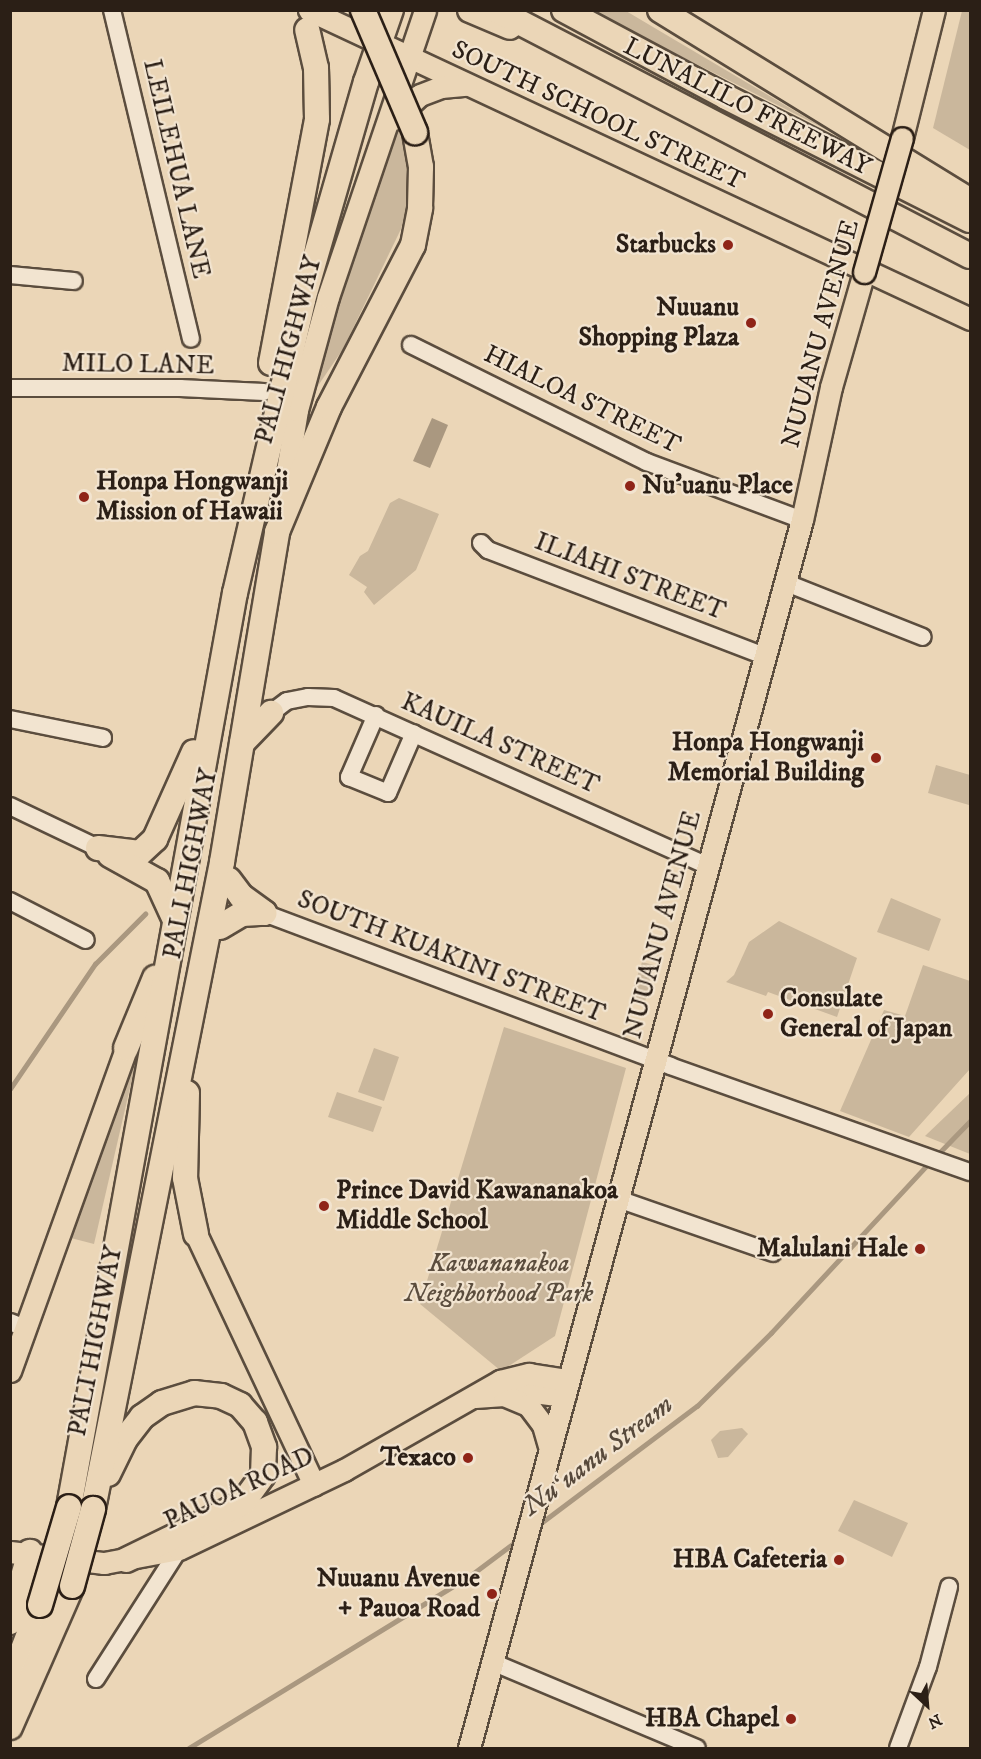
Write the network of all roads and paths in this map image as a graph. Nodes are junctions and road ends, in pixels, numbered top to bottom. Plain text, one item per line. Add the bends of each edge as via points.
1 (112, 10) edge
2 (363, 10) edge
3 (425, 10) edge
4 (470, 10) edge
5 (496, 10) edge
6 (564, 10) edge
7 (660, 10) edge
8 (934, 10) edge
9 (390, 14) edge
10 (308, 20) edge
11 (381, 45) junction
12 (407, 59) junction
13 (612, 69) junction
14 (470, 85) junction
15 (375, 155) junction
16 (970, 201) edge
17 (970, 220) edge
18 (911, 224) junction
19 (970, 256) edge
20 (864, 272) junction
21 (970, 273) edge
22 (10, 274) edge
23 (74, 281) dead end
24 (970, 319) edge
25 (191, 339) dead end
26 (411, 345) dead end
27 (10, 388) edge
28 (264, 392) junction
29 (802, 520) junction
30 (277, 532) junction
31 (481, 543) dead end
32 (244, 556) junction
33 (784, 582) junction
34 (923, 637) dead end
35 (764, 656) junction
36 (213, 706) junction
37 (270, 713) joint
38 (376, 715) junction
39 (10, 719) edge
40 (414, 733) junction
41 (104, 738) dead end
42 (242, 743) junction
43 (236, 781) junction
44 (10, 806) edge
45 (98, 848) junction
46 (706, 865) junction
47 (230, 880) junction
48 (10, 901) edge
49 (264, 913) junction
50 (174, 918) junction
51 (220, 927) junction
52 (86, 940) dead end
53 (169, 952) junction
54 (126, 1048) joint
55 (654, 1060) junction
56 (970, 1172) edge
57 (618, 1199) junction
58 (196, 1234) joint
59 (773, 1253) dead end
60 (18, 1325) edge
61 (10, 1371) edge
62 (566, 1388) junction
63 (471, 1397) junction
64 (550, 1449) junction
65 (314, 1485) junction
66 (93, 1509) junction
67 (179, 1549) junction
68 (20, 1552) edge
69 (126, 1560) junction
70 (949, 1587) dead end
71 (10, 1622) edge
72 (492, 1662) junction
73 (96, 1679) dead end
74 (10, 1683) edge
75 (10, 1727) edge
76 (469, 1749) edge
77 (697, 1749) edge
78 (898, 1749) edge

1 - 25 street, LEILEHUA LANE
2 - 30 highway, bridge via 415,132 421,167 420,208 413,246 328,407
3 - 12 main road, PALI HIGHWAY
4 - 13 highway
5 - 13 highway, LUNALILO FREEWAY
6 - 17 highway, LUNALILO FREEWAY via 726,98
7 - 16 highway
8 - 20 main road, NUUANU AVENUE, bridge
9 - 11 highway, PALI HIGHWAY
10 - 11 main road, SOUTH SCHOOL STREET
10 - 28 highway via 316,68 317,119
11 - 12 main road, SOUTH SCHOOL STREET
11 - 32 highway, PALI HIGHWAY via 366,82 303,300
12 - 14 main road, SOUTH SCHOOL STREET
12 - 15 main road, PALI HIGHWAY
13 - 18 highway, LUNALILO FREEWAY
14 - 15 main road via 441,87 416,98 396,115
14 - 20 main road, SOUTH SCHOOL STREET
15 - 30 main road, PALI HIGHWAY via 328,297 297,410
18 - 19 highway, LUNALILO FREEWAY
18 - 21 highway
20 - 24 main road, SOUTH SCHOOL STREET
20 - 29 main road, NUUANU AVENUE via 831,387
22 - 23 street
26 - 29 street, HIALOA STREET via 647,462
27 - 28 street, MILO LANE
28 - 32 highway
29 - 33 main road, NUUANU AVENUE
30 - 42 highway, PALI HIGHWAY
31 - 35 street, ILIAHI STREET via 488,550
32 - 36 highway, PALI HIGHWAY
33 - 34 street
33 - 35 main road, NUUANU AVENUE
35 - 46 main road, NUUANU AVENUE
36 - 45 highway via 155,839 140,853
36 - 50 highway, PALI HIGHWAY
37 - 38 street, KAUILA STREET via 287,701 308,697 334,698
37 - 42 highway
38 - 40 street, KAUILA STREET
38 - 40 street via 349,777 388,793
39 - 41 street
40 - 46 street, KAUILA STREET
42 - 43 highway, PALI HIGHWAY
43 - 47 highway via 245,792
43 - 66 highway, PALI HIGHWAY
44 - 45 street
45 - 50 highway via 157,881
46 - 55 main road, NUUANU AVENUE
47 - 49 highway via 238,893
47 - 51 highway
48 - 52 street
49 - 51 highway via 242,914
49 - 55 street, SOUTH KUAKINI STREET
50 - 53 highway, PALI HIGHWAY
51 - 58 highway via 185,1106 185,1178
53 - 54 highway
53 - 74 highway, PALI HIGHWAY, bridge via 69,1506 40,1605
54 - 60 main road
55 - 56 street, SOUTH KUAKINI STREET
55 - 57 main road, NUUANU AVENUE
57 - 59 street
57 - 62 main road, NUUANU AVENUE
58 - 65 main road
60 - 61 main road
62 - 63 main road, PAUOA ROAD via 517,1375
62 - 64 main road, NUUANU AVENUE
63 - 64 main road via 504,1395 528,1405 543,1425
63 - 65 main road, PAUOA ROAD
64 - 72 main road, NUUANU AVENUE
65 - 67 main road, PAUOA ROAD
66 - 69 highway via 129,1432 162,1403 194,1393 221,1396 240,1404 255,1422 265,1459 262,1475 243,1503
66 - 75 highway, PALI HIGHWAY, bridge via 63,1611
67 - 69 main road, PAUOA ROAD
67 - 73 street
68 - 69 main road, PAUOA ROAD via 104,1563
68 - 71 highway
70 - 78 street via 928,1667
72 - 76 main road, NUUANU AVENUE
72 - 77 street

